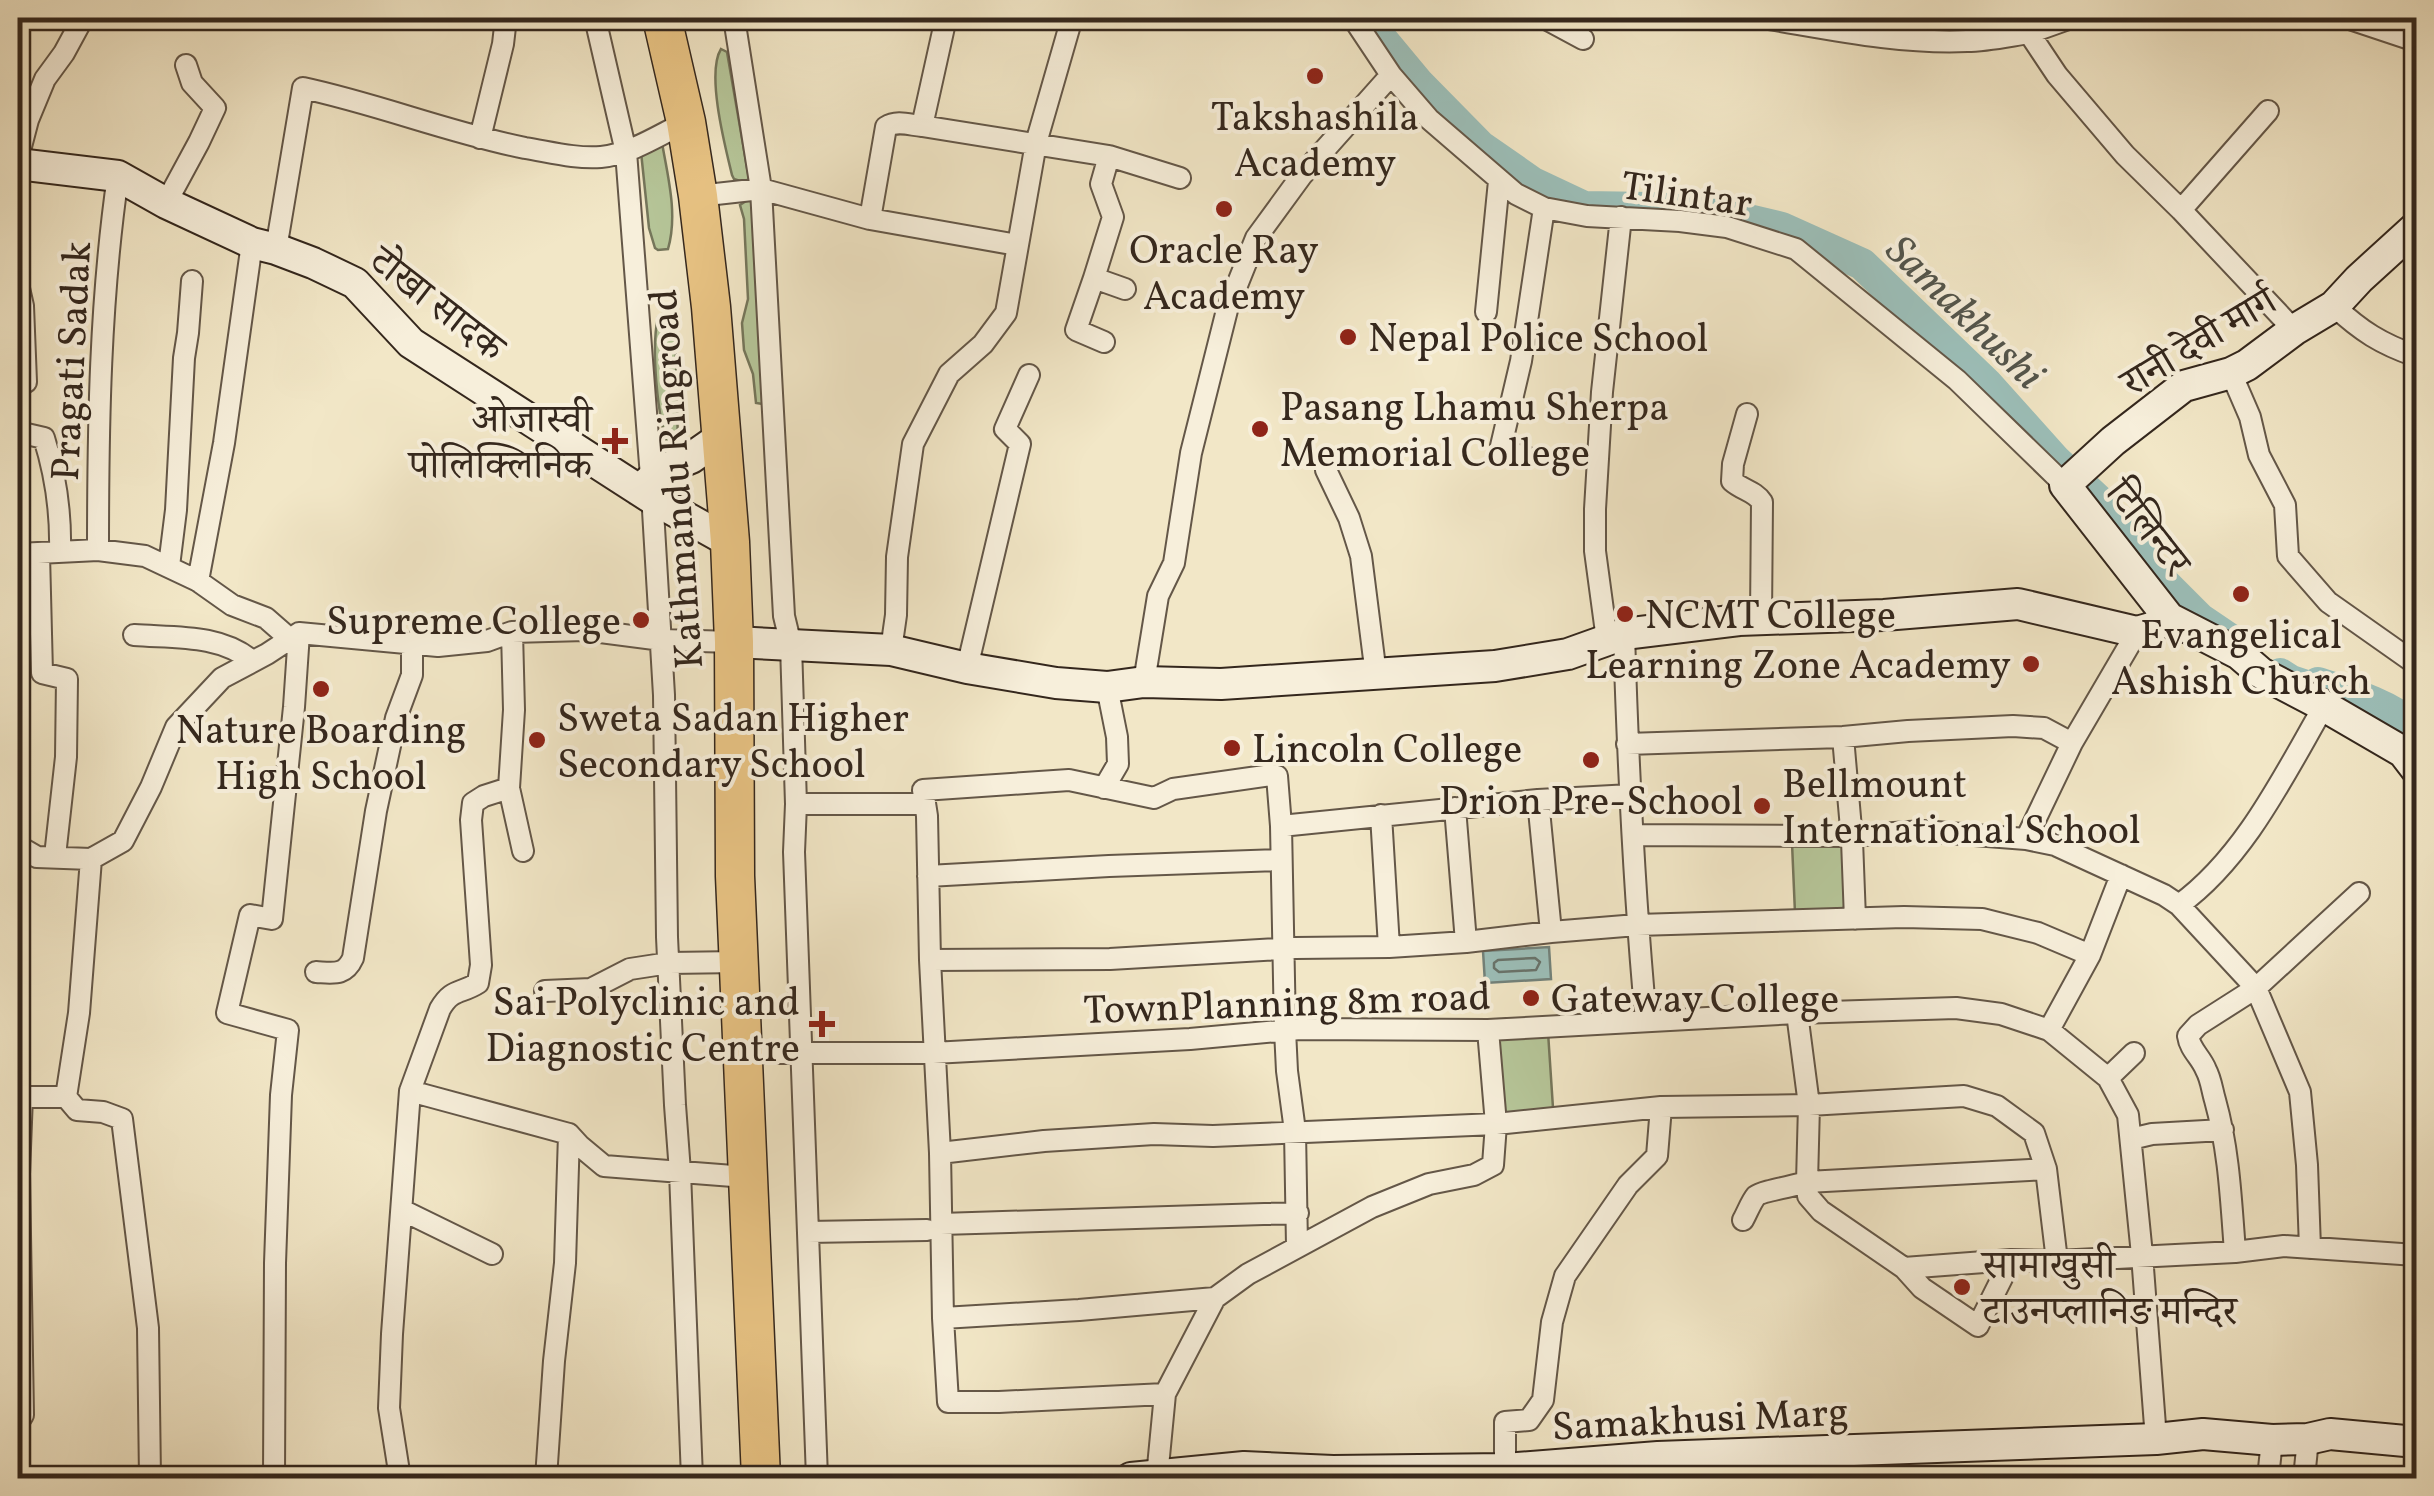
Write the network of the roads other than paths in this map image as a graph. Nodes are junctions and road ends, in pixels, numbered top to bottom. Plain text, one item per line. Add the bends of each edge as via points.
1 (83, 18) edge
2 (506, 18) edge
3 (595, 18) edge
4 (662, 18) edge
5 (734, 18) edge
6 (946, 18) edge
7 (1072, 18) edge
8 (1544, 18) edge
9 (1764, 18) edge
10 (2071, 18) edge
11 (2347, 18) edge
12 (1358, 20) edge
13 (2029, 33) junction
14 (1582, 39) dead end
15 (2416, 41) edge
16 (186, 66) dead end
17 (1390, 75) junction
18 (2268, 111) dead end
19 (686, 122) junction
20 (922, 126) junction
21 (480, 138) junction
22 (1036, 143) junction
23 (626, 152) junction
24 (1109, 156) junction
25 (18, 161) edge
26 (118, 176) junction
27 (1180, 178) dead end
28 (1499, 181) junction
29 (761, 188) junction
30 (698, 196) junction
31 (166, 203) junction
32 (1544, 208) junction
33 (2181, 210) junction
34 (1622, 217) junction
35 (870, 219) junction
36 (2416, 227) edge
37 (1017, 245) junction
38 (264, 246) junction
39 (1094, 278) junction
40 (192, 281) dead end
41 (18, 284) edge
42 (1125, 289) dead end
43 (2334, 306) junction
44 (1486, 312) dead end
45 (2294, 330) junction
46 (1104, 342) dead end
47 (2416, 356) edge
48 (2232, 373) junction
49 (1028, 375) dead end
50 (18, 382) edge
51 (1747, 414) dead end
52 (18, 432) edge
53 (721, 437) junction
54 (1526, 457) dead end
55 (1326, 470) dead end
56 (2065, 484) junction
57 (648, 489) junction
58 (730, 542) junction
59 (98, 550) junction
60 (39, 553) edge
61 (170, 566) junction
62 (198, 581) junction
63 (1761, 618) junction
64 (2169, 618) junction
65 (512, 632) junction
66 (2137, 632) junction
67 (134, 635) dead end
68 (294, 636) junction
69 (1616, 638) junction
70 (662, 640) junction
71 (412, 642) junction
72 (734, 642) junction
73 (791, 645) junction
74 (891, 650) junction
75 (252, 661) junction
76 (2416, 664) edge
77 (967, 668) junction
78 (1376, 675) junction
79 (1144, 682) junction
80 (1107, 686) junction
81 (2324, 706) junction
82 (1843, 738) junction
83 (2072, 743) junction
84 (1627, 744) junction
85 (2416, 769) edge
86 (509, 788) junction
87 (1104, 788) junction
88 (1631, 796) junction
89 (1538, 800) junction
90 (796, 804) junction
91 (925, 804) junction
92 (1455, 808) junction
93 (1381, 815) junction
94 (1281, 826) junction
95 (1634, 835) junction
96 (1851, 836) junction
97 (2026, 839) junction
98 (18, 846) edge
99 (523, 851) dead end
100 (55, 856) junction
101 (91, 858) junction
102 (1280, 860) junction
103 (2122, 875) junction
104 (928, 876) junction
105 (2358, 893) dead end
106 (2179, 905) junction
107 (1855, 919) junction
108 (1637, 926) junction
109 (1550, 932) junction
110 (1466, 942) junction
111 (1389, 946) junction
112 (1282, 950) junction
113 (2090, 955) junction
114 (930, 960) junction
115 (739, 962) junction
116 (669, 964) junction
117 (316, 972) dead end
118 (2256, 988) junction
119 (545, 992) dead end
120 (1797, 1013) junction
121 (1646, 1020) junction
122 (1285, 1030) junction
123 (1488, 1030) junction
124 (2049, 1030) junction
125 (933, 1053) junction
126 (2134, 1053) dead end
127 (742, 1054) junction
128 (800, 1054) junction
129 (2108, 1078) junction
130 (410, 1092) junction
131 (20, 1097) edge
132 (66, 1097) junction
133 (1809, 1104) junction
134 (1661, 1107) junction
135 (1496, 1124) junction
136 (2224, 1130) junction
137 (1295, 1131) junction
138 (569, 1134) junction
139 (2131, 1139) junction
140 (940, 1153) junction
141 (2046, 1169) junction
142 (680, 1172) junction
143 (746, 1177) junction
144 (1807, 1182) junction
145 (402, 1210) junction
146 (1298, 1213) junction
147 (1744, 1220) dead end
148 (934, 1227) junction
149 (808, 1232) junction
150 (1297, 1246) junction
151 (2310, 1248) junction
152 (2235, 1252) junction
153 (492, 1254) dead end
154 (2142, 1255) junction
155 (2416, 1255) edge
156 (2011, 1260) junction
157 (2056, 1261) junction
158 (1904, 1268) junction
159 (19, 1270) edge
160 (1216, 1298) junction
161 (943, 1318) junction
162 (1165, 1394) junction
163 (18, 1423) edge
164 (2156, 1439) junction
165 (2308, 1439) junction
166 (2272, 1440) junction
167 (2416, 1442) edge
168 (1755, 1467) edge
169 (1659, 1468) edge
170 (1504, 1469) junction
171 (1331, 1474) edge
172 (150, 1478) edge
173 (274, 1478) edge
174 (400, 1478) edge
175 (546, 1478) edge
176 (692, 1478) edge
177 (761, 1478) edge
178 (817, 1478) edge
179 (1144, 1478) edge
180 (2268, 1478) edge
181 (2304, 1478) edge

1 - 25 street via 45,79
2 - 21 street
3 - 23 street
4 - 19 highway, Kathmandu Ringroad
5 - 29 street
6 - 20 street
7 - 22 street
8 - 14 street
9 - 13 street via 1912,39 1968,42
10 - 13 street
11 - 15 street
12 - 17 street, Tilintar
13 - 33 street via 2124,155
16 - 31 street via 215,108
17 - 28 street, Tilintar via 1429,120
17 - 79 street via 1256,238 1228,310 1191,453 1174,563 1158,596
18 - 33 street
19 - 23 street
19 - 30 highway, Kathmandu Ringroad
20 - 22 street
20 - 35 street via 886,127
21 - 23 street via 570,156
21 - 38 street via 303,88
22 - 24 street
22 - 37 street
23 - 57 street
24 - 27 street
24 - 39 street via 1101,184 1113,217
25 - 26 street, टोखा सादक
26 - 31 street, टोखा सादक
26 - 59 street, Pragati Sadak via 101,360
28 - 32 street, Tilintar
28 - 44 street
29 - 30 street
29 - 35 street
29 - 73 street via 784,616
30 - 53 highway, Kathmandu Ringroad
31 - 38 street, टोखा सादक
32 - 34 street, Tilintar
32 - 54 street via 1501,446
33 - 45 street
34 - 56 street, Tilintar via 1726,227 1796,249 1957,380
34 - 69 street via 1595,509 1596,552
35 - 37 street
36 - 43 street, रानी देवी मार्ग
37 - 74 street via 1006,312 949,374 913,444
38 - 57 street, टोखा सादक via 355,283 411,343
38 - 62 street
39 - 42 street
39 - 46 street via 1076,330
40 - 61 street
41 - 50 street via 26,382
43 - 45 street, रानी देवी मार्ग
43 - 47 street via 2359,330
45 - 48 street, रानी देवी मार्ग
48 - 56 street, रानी देवी मार्ग via 2184,386
48 - 76 street via 2259,455 2285,505 2288,556 2328,602
49 - 77 street via 1005,429 1020,444
51 - 63 street via 1732,480 1762,502
52 - 60 street via 44,438 61,514
53 - 57 street via 662,470
53 - 58 highway, Kathmandu Ringroad
55 - 78 street via 1361,556
56 - 64 street, टिलिन्टर
57 - 58 street, टोखा सादक
57 - 70 street
58 - 72 highway, Kathmandu Ringroad
59 - 60 street
59 - 61 street
60 - 100 street via 42,673 67,680
61 - 62 street
62 - 68 street
63 - 66 street via 2018,604
63 - 69 street
64 - 66 street
64 - 81 street
65 - 70 street via 585,630
65 - 71 street via 438,646
65 - 86 street
66 - 83 street
67 - 75 street via 210,641 237,648
68 - 71 street
68 - 75 street
68 - 173 street via 294,707 272,919 250,916 228,1013 288,1030 275,1263
69 - 78 street via 1495,666
69 - 84 street
70 - 72 street
70 - 116 street
71 - 117 street via 412,675 376,811 352,958 339,974
72 - 73 street
72 - 115 highway, Kathmandu Ringroad
73 - 74 street
73 - 90 street
74 - 77 street
75 - 101 street via 222,678 176,728 123,841
77 - 80 street
78 - 79 street
79 - 80 street
80 - 87 street via 1118,764
81 - 85 street via 2403,752
81 - 106 street via 2252,826 2213,877
82 - 83 street via 2014,726 2044,728
82 - 84 street
82 - 96 street
83 - 97 street
84 - 88 street
86 - 99 street
86 - 130 street via 473,803 478,983 447,997
87 - 91 street via 1069,780 924,790
87 - 94 street via 1154,798 1173,789 1274,775
88 - 89 street
88 - 95 street
89 - 92 street
89 - 109 street
90 - 91 street
90 - 128 street
91 - 104 street
92 - 93 street
92 - 110 street
93 - 94 street
93 - 111 street
94 - 102 street
95 - 96 street
95 - 108 street
96 - 97 street via 1923,832
96 - 107 street
97 - 103 street
98 - 100 street via 37,857
100 - 101 street
101 - 132 street
102 - 104 street
102 - 112 street
103 - 106 street
103 - 113 street
104 - 114 street
105 - 118 street
106 - 118 street
107 - 108 street
107 - 113 street via 1982,919
108 - 109 street
108 - 121 street
109 - 110 street
110 - 111 street
111 - 112 street
112 - 114 street
112 - 122 street
113 - 124 street
114 - 125 street
115 - 116 street
115 - 127 highway, Kathmandu Ringroad
116 - 119 street via 630,969 591,988
116 - 142 street
118 - 136 street via 2188,1036 2206,1069
118 - 151 street via 2300,1092
120 - 121 street, TownPlanning 8m road
120 - 124 street, TownPlanning 8m road via 1956,1008
120 - 133 street
121 - 123 street, TownPlanning 8m road
122 - 123 street, TownPlanning 8m road
122 - 125 street, TownPlanning 8m road
122 - 137 street
123 - 135 street
124 - 129 street, TownPlanning 8m road
125 - 128 street, TownPlanning 8m road
125 - 140 street
126 - 129 street
127 - 128 street, TownPlanning 8m road
127 - 143 highway, Kathmandu Ringroad
128 - 149 street
129 - 139 street, TownPlanning 8m road via 2128,1116
130 - 138 street
130 - 145 street
131 - 132 street
131 - 159 street
132 - 172 street via 78,1110 122,1120 148,1328
133 - 134 street
133 - 141 street via 1964,1096 1997,1106 2034,1133
133 - 144 street
134 - 135 street
134 - 170 street via 1657,1156 1628,1185 1564,1276 1543,1400 1529,1420 1505,1422
135 - 137 street
135 - 150 street via 1493,1165 1372,1207
136 - 139 street
136 - 152 street
137 - 140 street via 1154,1134
137 - 146 street
138 - 142 street via 604,1166
138 - 175 street
139 - 154 street, TownPlanning 8m road
140 - 148 street
141 - 144 street
141 - 157 street
142 - 143 street
142 - 176 street
143 - 177 highway, Kathmandu Ringroad
144 - 147 street via 1757,1195
144 - 158 street via 1808,1196 1821,1210
145 - 153 street
145 - 174 street via 389,1408
146 - 148 street
146 - 150 street
148 - 149 street
148 - 161 street
149 - 178 street
150 - 160 street
151 - 152 street
151 - 155 street
152 - 154 street
154 - 157 street
154 - 164 street, TownPlanning 8m road
156 - 157 street
156 - 158 street
156 - 158 street via 1978,1326
159 - 163 street
160 - 161 street
160 - 162 street
161 - 162 street via 948,1402
162 - 179 street
164 - 166 street, Samakhusi Marg via 2203,1434
164 - 168 street, Samakhusi Marg
165 - 166 street, Samakhusi Marg
165 - 167 street, Samakhusi Marg via 2330,1434
165 - 181 street
166 - 180 street
168 - 169 street, Samakhusi Marg
169 - 170 street, Samakhusi Marg
170 - 171 street, Samakhusi Marg
171 - 179 street, Samakhusi Marg via 1244,1467

